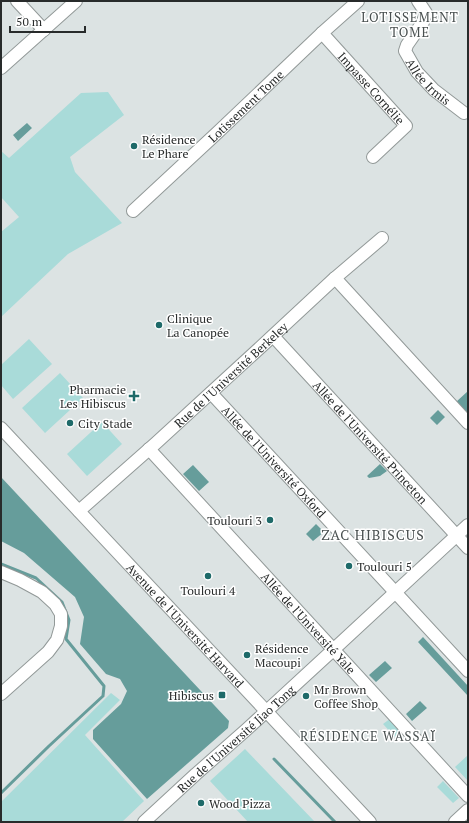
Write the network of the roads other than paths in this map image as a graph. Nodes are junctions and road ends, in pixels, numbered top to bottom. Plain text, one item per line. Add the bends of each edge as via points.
1 (17, 1) edge
2 (76, 1) edge
3 (358, 1) edge
4 (418, 1) edge
5 (44, 30) junction
6 (322, 33) junction
7 (1, 68) edge
8 (464, 113) dead end
9 (374, 157) dead end
10 (133, 211) dead end
11 (382, 238) dead end
12 (335, 278) junction
13 (273, 336) junction
14 (211, 393) junction
15 (468, 423) edge
16 (1, 428) edge
17 (149, 449) junction
18 (79, 511) junction
19 (468, 525) edge
20 (456, 535) junction
21 (468, 548) edge
22 (1, 572) edge
23 (395, 592) junction
24 (333, 650) junction
25 (468, 671) edge
26 (1, 694) edge
27 (266, 711) junction
28 (468, 796) edge
29 (468, 810) edge
30 (146, 821) edge
31 (370, 822) edge
32 (455, 822) edge

1 - 5 street
2 - 5 street
3 - 6 street, Lotissement Tome
4 - 8 street, Allée Irmis via 426,13 405,51 417,72 434,90
5 - 7 street
6 - 9 street, Impasse Cornélie via 406,126
6 - 10 street, Lotissement Tome
11 - 12 street, Rue de l'Université Berkeley
12 - 13 street, Rue de l'Université Berkeley
12 - 15 street
13 - 14 street, Rue de l'Université Berkeley
13 - 20 street, Allée de l'Université Princeton
14 - 17 street, Rue de l'Université Berkeley
14 - 23 street, Allée de l'Université Oxford
16 - 18 street, Avenue de l'Université Harvard
17 - 18 street, Rue de l'Université Berkeley
17 - 24 street, Allée de l'Université Yale
18 - 27 street, Avenue de l'Université Harvard
19 - 20 street, Rue de l'Université Jiao Tong
20 - 21 street, Allée de l'Université Princeton
20 - 23 street, Rue de l'Université Jiao Tong
22 - 26 street via 42,592 61,614 61,626 57,640 48,652
23 - 24 street, Rue de l'Université Jiao Tong
23 - 25 street, Allée de l'Université Oxford
24 - 27 street, Rue de l'Université Jiao Tong
24 - 28 street, Allée de l'Université Yale
27 - 30 street, Rue de l'Université Jiao Tong
27 - 31 street, Avenue de l'Université Harvard
29 - 32 street

